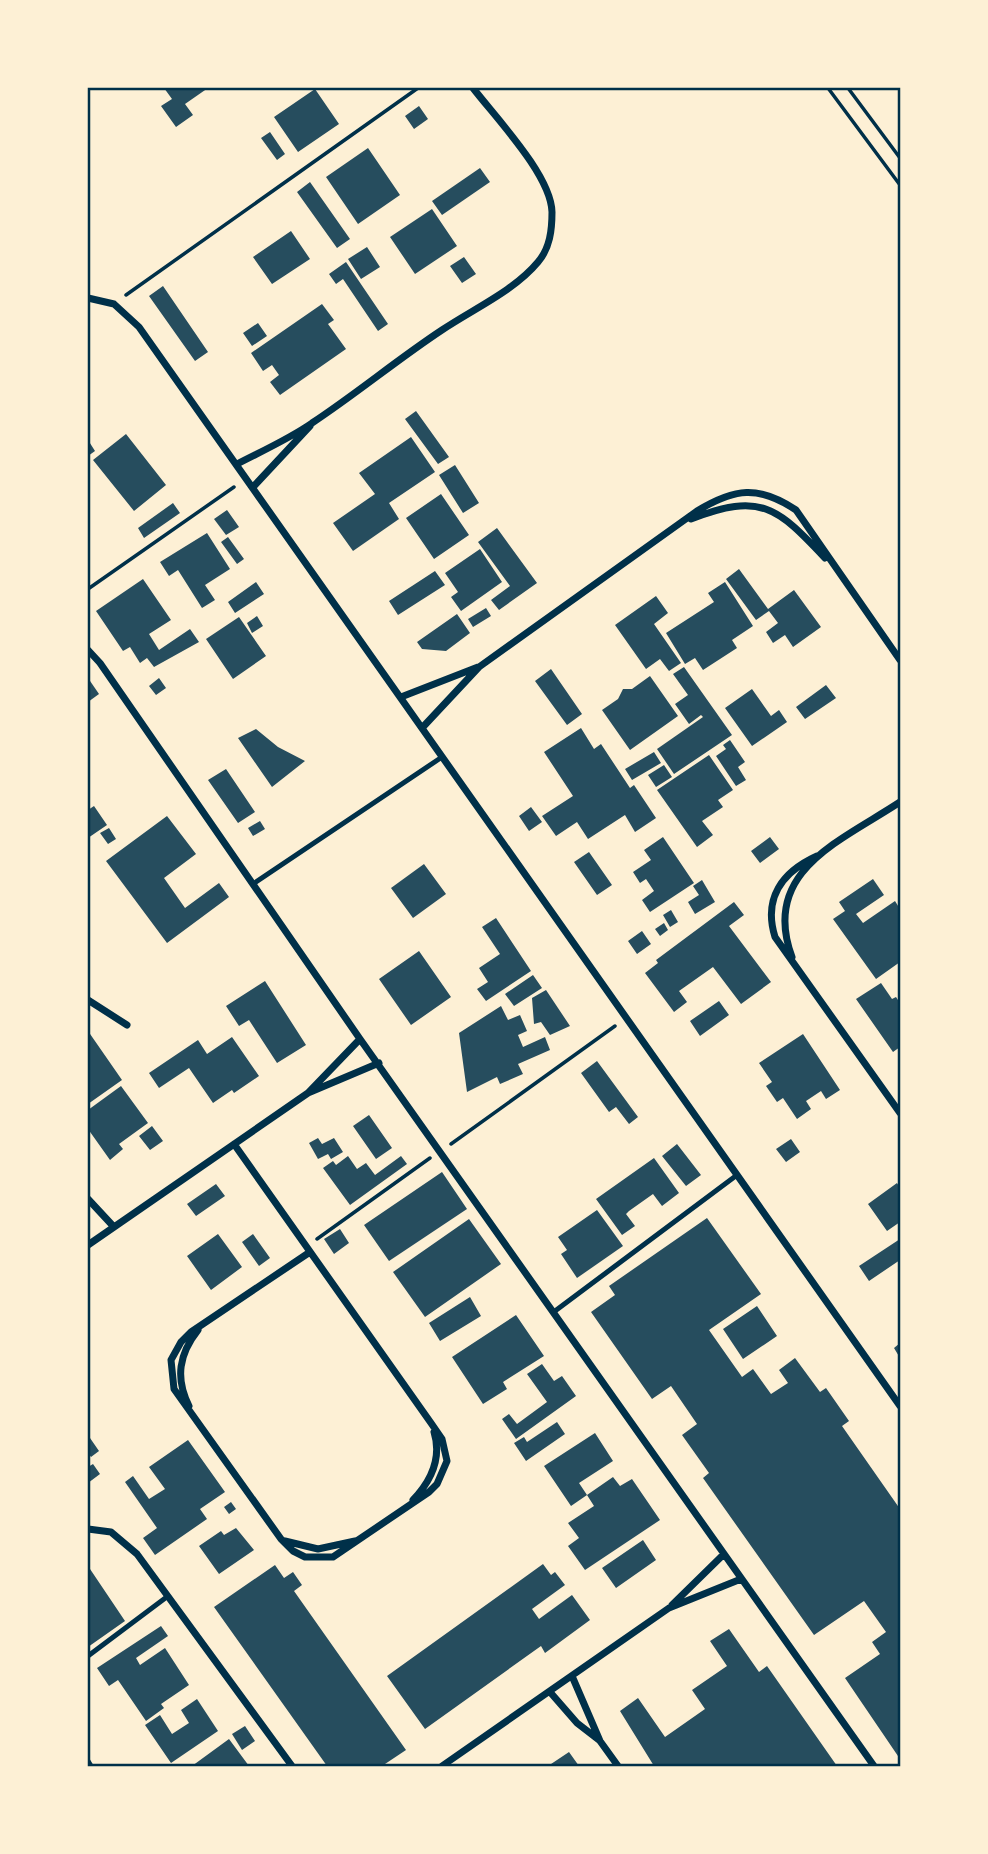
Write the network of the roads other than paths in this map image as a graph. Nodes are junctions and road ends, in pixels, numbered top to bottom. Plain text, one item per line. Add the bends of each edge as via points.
1 (473, 88) edge
2 (88, 298) edge
3 (312, 423) junction
4 (237, 464) junction
5 (254, 486) junction
6 (681, 523) junction
7 (833, 566) junction
8 (88, 650) edge
9 (901, 660) edge
10 (479, 667) junction
11 (401, 697) junction
12 (422, 728) junction
13 (442, 757) junction
14 (901, 802) edge
15 (817, 856) junction
16 (253, 884) junction
17 (794, 962) junction
18 (88, 1000) edge
19 (127, 1025) dead end
20 (360, 1039) junction
21 (379, 1063) junction
22 (307, 1093) junction
23 (901, 1113) edge
24 (234, 1144) junction
25 (737, 1175) junction
26 (88, 1199) edge
27 (114, 1227) junction
28 (89, 1242) edge
29 (308, 1249) junction
30 (555, 1311) junction
31 (901, 1406) edge
32 (88, 1530) edge
33 (724, 1554) junction
34 (741, 1579) junction
35 (168, 1596) junction
36 (669, 1608) junction
37 (88, 1656) edge
38 (572, 1676) junction
39 (550, 1692) junction
40 (600, 1741) junction
41 (88, 1761) edge
42 (91, 1766) edge
43 (292, 1766) edge
44 (442, 1766) edge
45 (618, 1766) edge
46 (874, 1766) edge

1 - 3 street via 542,182 552,208 548,245 528,273 393,362
2 - 4 street via 114,304 132,318
3 - 4 street
3 - 5 street
4 - 5 street
5 - 11 street
6 - 7 street via 716,510 756,505 790,522
6 - 7 street via 732,493 766,494 796,510
6 - 10 street
7 - 9 street
8 - 16 street
10 - 11 street
10 - 12 street
11 - 12 street
12 - 13 street
13 - 16 lane
13 - 25 street
14 - 15 street
15 - 17 street via 796,878 785,905 784,935
15 - 17 street via 789,872 773,895 770,909 775,937
16 - 20 street
17 - 23 street
18 - 19 street
20 - 21 street
20 - 22 street
21 - 22 street
21 - 30 street
22 - 24 street
24 - 27 street
24 - 29 street
25 - 30 lane
25 - 31 street
26 - 27 street
27 - 28 street
29 - 29 street via 432,1423 438,1449 424,1488 408,1506 362,1538 318,1549 281,1539 195,1416 181,1386 180,1364 205,1321
30 - 33 street
32 - 35 street via 111,1532 126,1541
33 - 34 street
33 - 36 street
34 - 36 street
34 - 46 street
35 - 37 lane
35 - 43 street
36 - 38 street
38 - 39 street
38 - 40 street
39 - 40 street
39 - 44 street
40 - 45 street
41 - 42 lane

